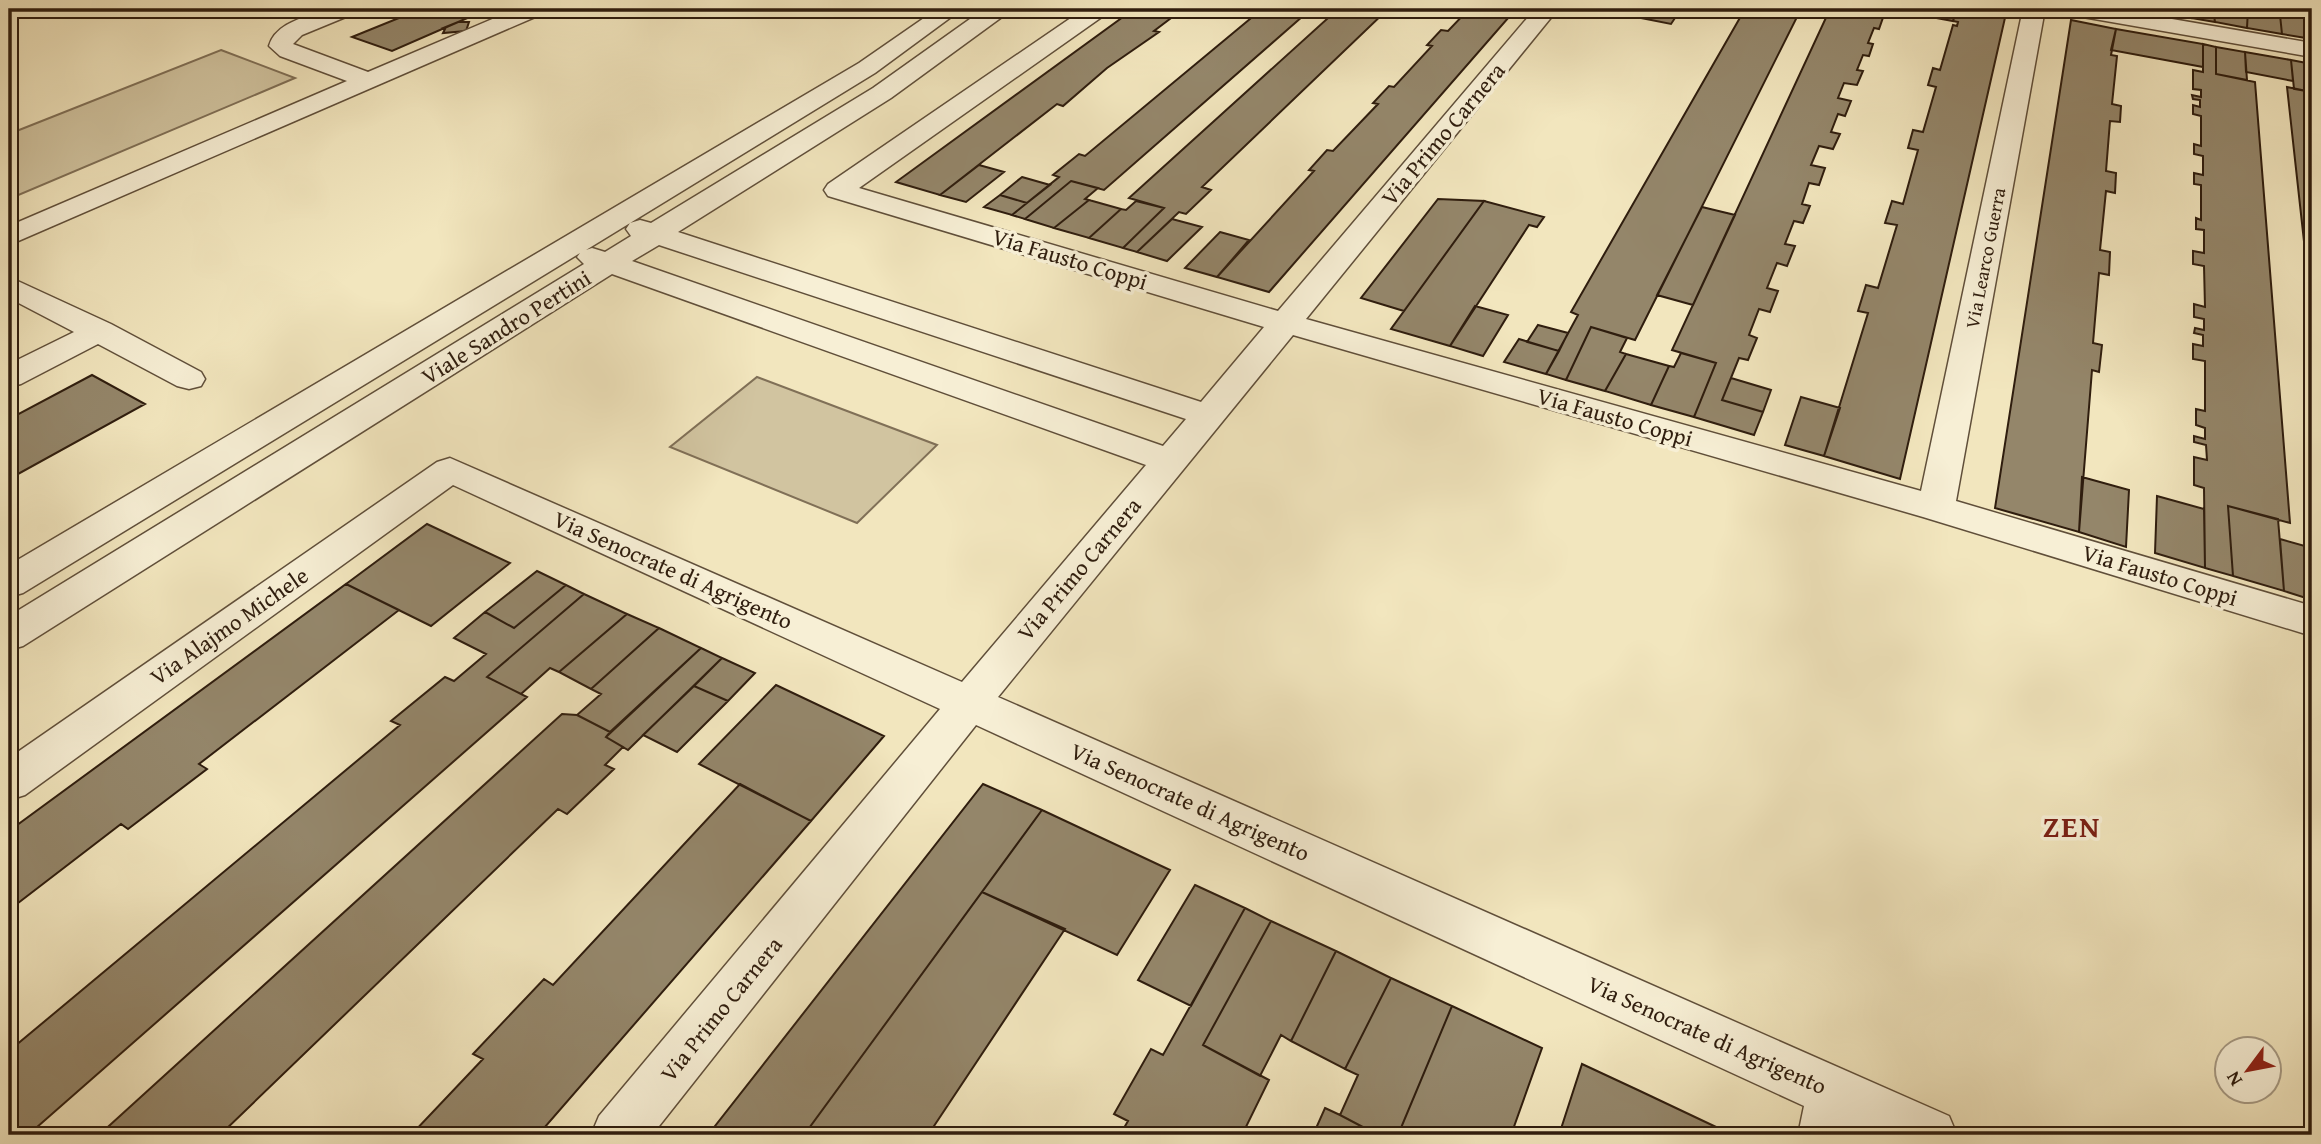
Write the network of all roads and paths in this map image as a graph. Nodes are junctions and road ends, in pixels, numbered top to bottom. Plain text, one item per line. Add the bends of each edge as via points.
1 (345, 9) edge
2 (534, 9) edge
3 (951, 9) edge
4 (998, 9) edge
5 (1098, 9) edge
6 (1547, 9) edge
7 (2034, 9) edge
8 (2077, 9) edge
9 (2312, 50) edge
10 (370, 81) junction
11 (615, 220) junction
12 (655, 234) junction
13 (9, 236) edge
14 (567, 248) junction
15 (608, 263) junction
16 (9, 286) edge
17 (1284, 323) junction
18 (100, 331) junction
19 (9, 377) edge
20 (189, 379) dead end
21 (1207, 415) junction
22 (1169, 461) junction
23 (450, 470) joint
24 (1936, 508) junction
25 (9, 583) edge
26 (2312, 621) edge
27 (9, 635) edge
28 (969, 703) junction
29 (9, 782) edge
30 (1830, 1114) edge
31 (618, 1135) edge
32 (1930, 1135) edge

1 - 10 street via 293,30 282,38 281,46
2 - 10 street
3 - 11 street, Viale Sandro Pertini via 867,68
4 - 12 street, Viale Sandro Pertini via 882,93
5 - 17 street, Via Fausto Coppi via 838,190
6 - 17 street, Via Primo Carnera
7 - 24 street, Via Learco Guerra
8 - 9 street
10 - 13 street
11 - 12 street
11 - 14 street, Viale Sandro Pertini
12 - 15 street, Viale Sandro Pertini
12 - 21 street
14 - 15 street
14 - 25 street, Viale Sandro Pertini
15 - 22 street
15 - 27 street, Viale Sandro Pertini
16 - 18 street
17 - 21 street, Via Primo Carnera
17 - 24 street, Via Fausto Coppi
18 - 19 street
18 - 20 street
21 - 22 street, Via Primo Carnera
22 - 28 street, Via Primo Carnera
23 - 28 street, Via Senocrate di Agrigento
23 - 29 street, Via Alajmo Michele
24 - 26 street, Via Fausto Coppi
28 - 30 street, Via Senocrate di Agrigento
28 - 31 street, Via Primo Carnera
30 - 32 street, Via Senocrate di Agrigento

